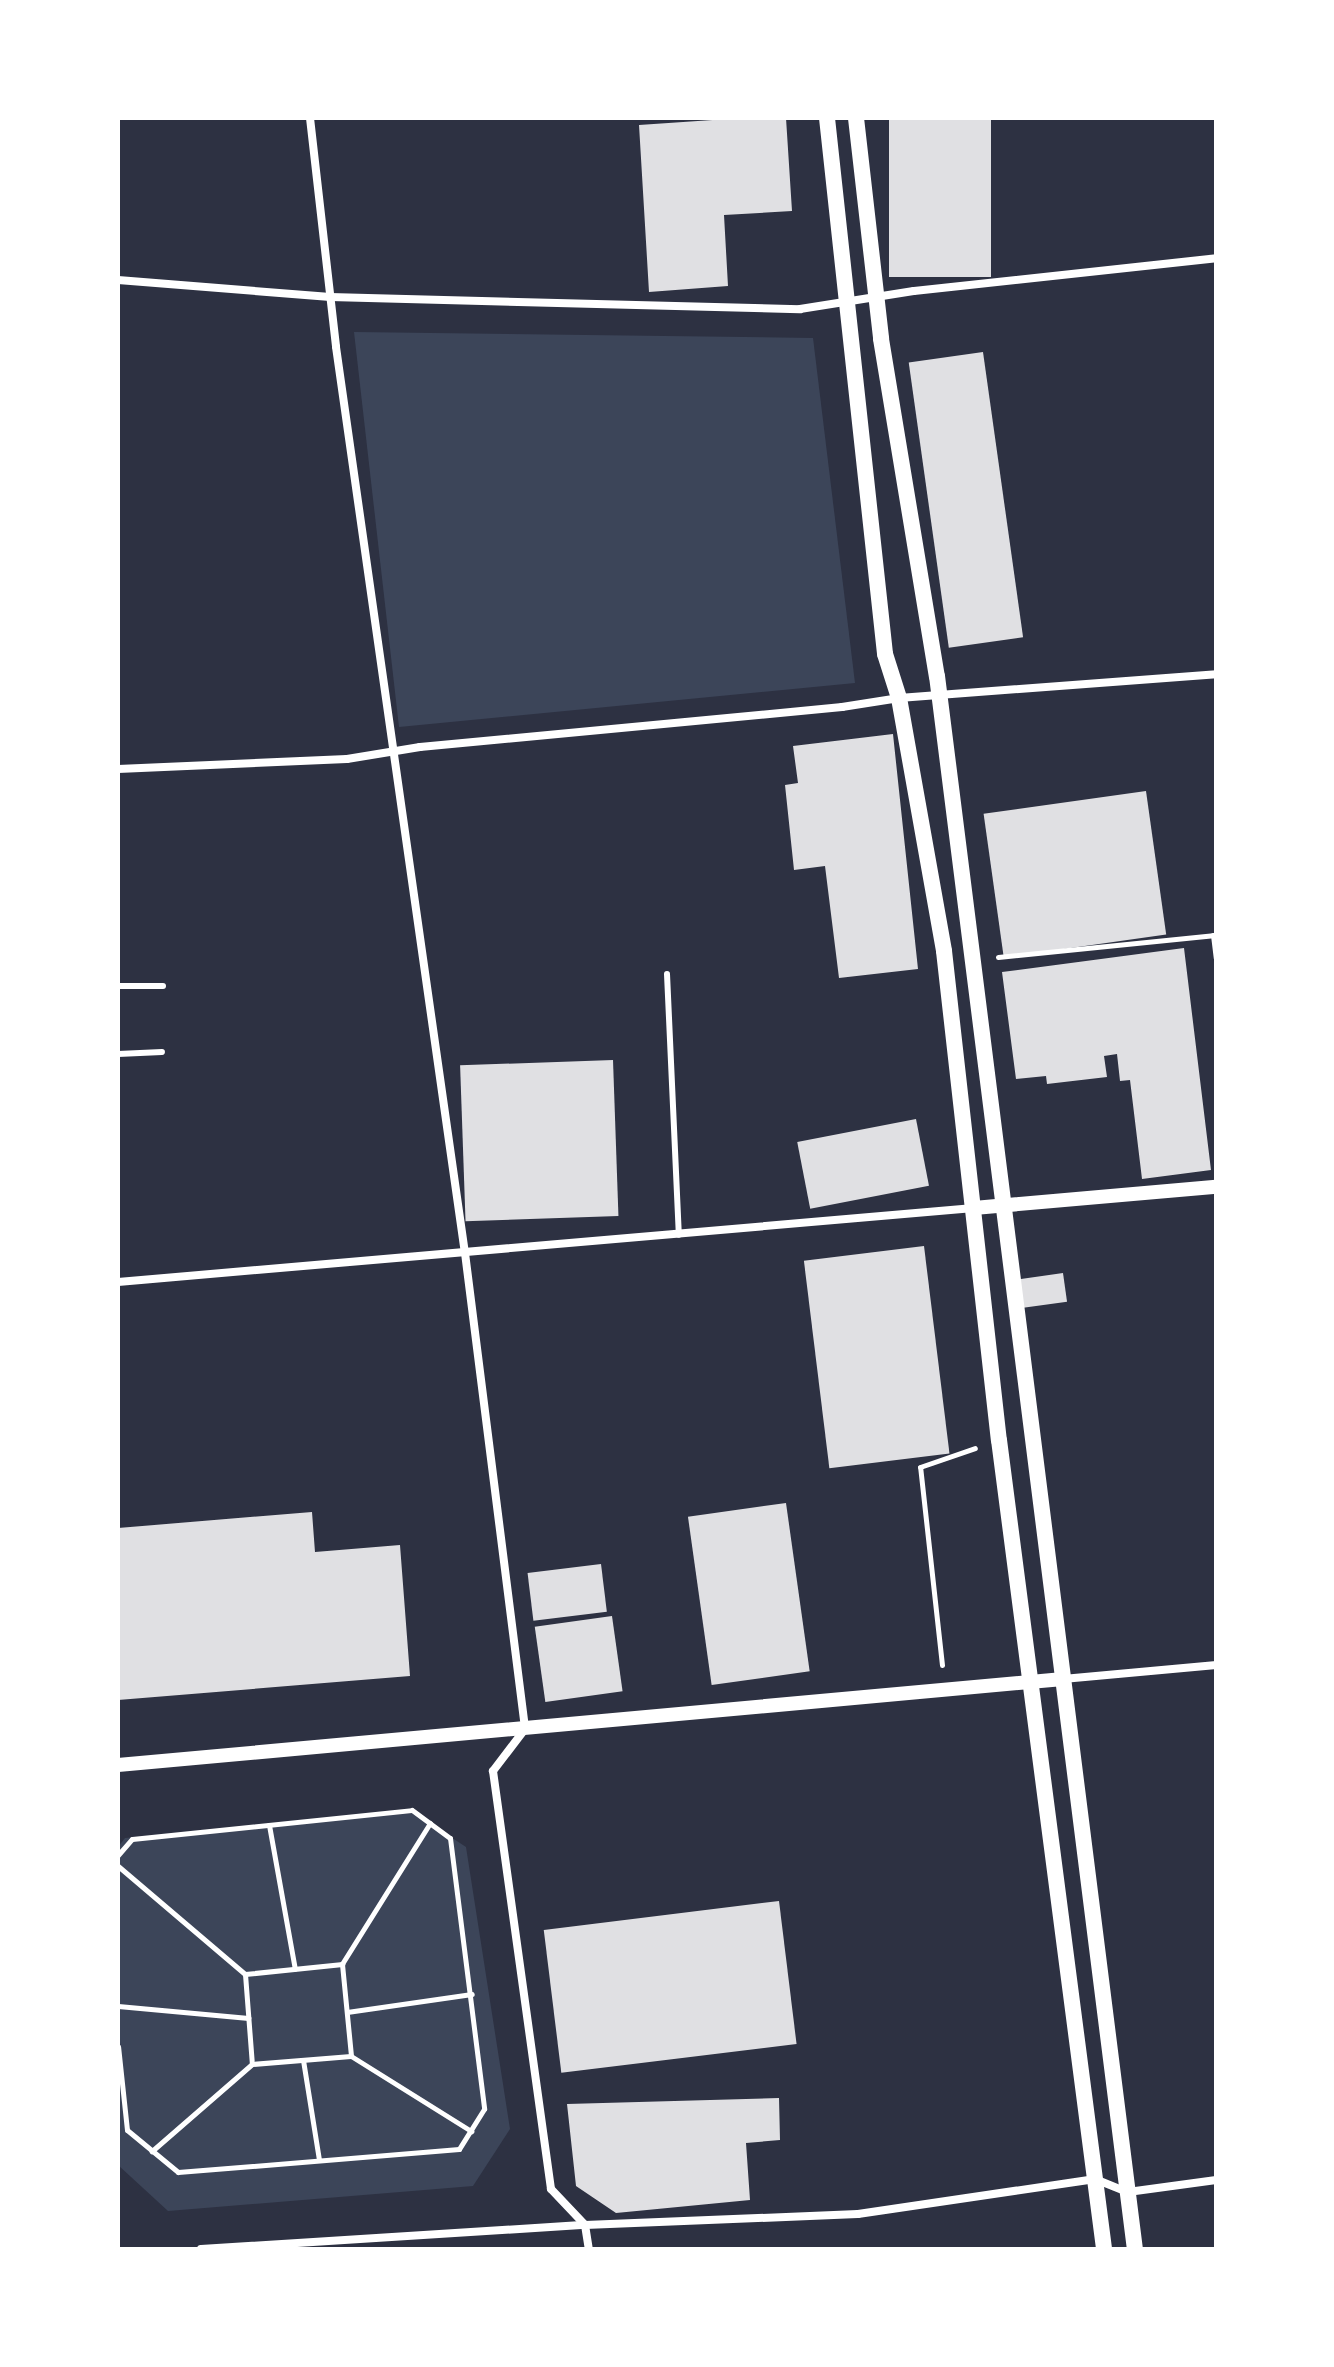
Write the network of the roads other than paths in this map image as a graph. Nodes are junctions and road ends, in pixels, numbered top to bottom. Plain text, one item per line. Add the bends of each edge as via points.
1 (310, 118) edge
2 (827, 118) edge
3 (856, 118) edge
4 (1216, 258) edge
5 (118, 280) edge
6 (330, 297) junction
7 (875, 297) junction
8 (846, 301) junction
9 (1216, 674) edge
10 (937, 697) junction
11 (899, 698) junction
12 (393, 750) junction
13 (118, 769) edge
14 (667, 974) dead end
15 (118, 986) edge
16 (163, 986) dead end
17 (162, 1052) dead end
18 (118, 1054) edge
19 (1216, 1187) edge
20 (1002, 1206) junction
21 (974, 1208) junction
22 (679, 1235) junction
23 (465, 1253) junction
24 (118, 1282) edge
25 (1216, 1665) edge
26 (1063, 1679) junction
27 (1033, 1682) junction
28 (525, 1729) junction
29 (118, 1765) edge
30 (1095, 2179) junction
31 (1216, 2180) edge
32 (1128, 2192) junction
33 (585, 2225) junction
34 (201, 2249) edge
35 (589, 2249) edge
36 (1104, 2249) edge
37 (1135, 2249) edge

1 - 6 street
2 - 8 main road
3 - 7 main road
4 - 7 street
5 - 6 street
6 - 8 street via 800,309
6 - 12 street
7 - 8 street
7 - 10 main road
8 - 11 main road via 885,654
9 - 10 street
10 - 11 street
10 - 20 main road
11 - 12 street
11 - 21 main road via 944,951
12 - 13 street via 347,759
12 - 23 street
14 - 22 lane
15 - 16 lane
17 - 18 lane
19 - 20 street
20 - 21 street
20 - 26 main road
21 - 22 street
21 - 27 main road
22 - 23 street
23 - 24 street
23 - 28 street
25 - 26 street
26 - 27 street
26 - 32 main road
27 - 28 street
27 - 30 main road
28 - 29 street
28 - 33 street via 493,1771 551,2189
30 - 32 street
30 - 33 street via 858,2214
30 - 36 main road
31 - 32 street
32 - 37 main road
33 - 34 street
33 - 35 street

